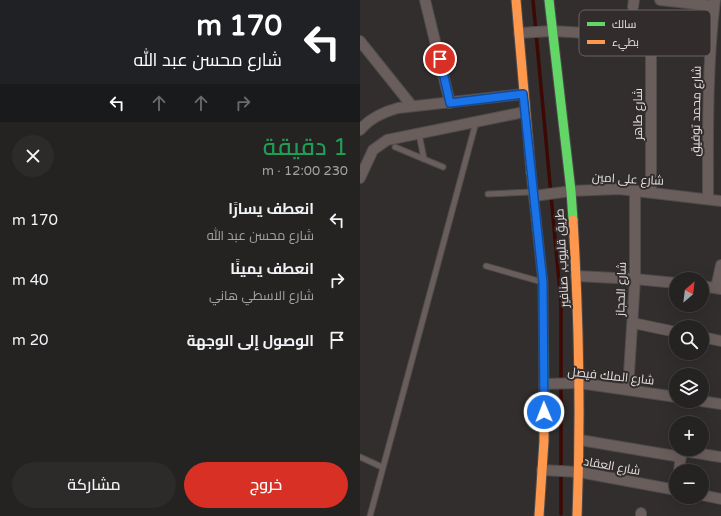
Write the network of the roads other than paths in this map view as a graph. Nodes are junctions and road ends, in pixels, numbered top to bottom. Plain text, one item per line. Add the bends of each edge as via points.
1 (425, 0) edge
2 (516, 0) edge
3 (549, 0) edge
4 (660, 0) edge
5 (714, 3) edge
6 (552, 31) junction
7 (519, 32) junction
8 (579, 33) edge
9 (711, 40) edge
10 (360, 41) edge
11 (652, 56) edge
12 (710, 56) edge
13 (523, 94) junction
14 (450, 103) junction
15 (412, 106) junction
16 (524, 112) junction
17 (476, 122) junction
18 (360, 130) edge
19 (419, 134) junction
20 (395, 147) dead end
21 (424, 159) junction
22 (443, 167) dead end
23 (360, 178) edge
24 (635, 190) junction
25 (571, 191) junction
26 (651, 192) junction
27 (488, 194) dead end
28 (534, 194) junction
29 (708, 199) junction
30 (721, 201) edge
31 (721, 265) edge
32 (486, 266) dead end
33 (576, 276) junction
34 (635, 279) junction
35 (669, 282) edge
36 (543, 283) junction
37 (718, 288) edge
38 (633, 323) junction
39 (669, 331) edge
40 (709, 338) edge
41 (721, 341) edge
42 (579, 383) junction
43 (544, 384) junction
44 (628, 389) junction
45 (669, 396) edge
46 (709, 402) edge
47 (721, 404) edge
48 (580, 440) junction
49 (669, 454) edge
50 (709, 455) edge
51 (681, 456) edge
52 (721, 457) edge
53 (360, 458) edge
54 (680, 464) edge
55 (382, 466) junction
56 (542, 470) junction
57 (579, 472) junction
58 (669, 489) edge
59 (709, 496) edge
60 (721, 499) edge
61 (370, 516) edge
62 (539, 516) edge
63 (577, 516) edge

1 - 14 street
2 - 7 street, طريق قليوب, صنافير
3 - 6 street, طريق قليوب, صنافير
4 - 5 street
5 - 9 street, شارع محمد توفيق
6 - 7 street
6 - 8 street
6 - 25 street, طريق قليوب, صنافير
7 - 13 street, طريق قليوب, صنافير
10 - 15 street
11 - 26 street, شارع طاهر
12 - 29 street, شارع محمد توفيق via 707,109
13 - 14 street
13 - 16 street, طريق قليوب, صنافير
14 - 15 street
15 - 18 street via 384,111
16 - 17 street
16 - 28 street, طريق قليوب, صنافير
17 - 19 street
17 - 55 lane
19 - 21 lane
19 - 23 street via 379,144 373,150
20 - 21 lane
21 - 22 lane
24 - 25 street, شارع على امين
24 - 26 street, شارع على امين
24 - 34 street, شارع الحجاز
25 - 28 street, شارع على امين
25 - 33 street, طريق قليوب, صنافير
26 - 29 street, شارع على امين
27 - 28 lane
28 - 36 street, طريق قليوب, صنافير
29 - 30 street, شارع على امين
31 - 37 street
32 - 36 lane
33 - 34 street
33 - 42 street, طريق قليوب, صنافير
34 - 35 street
34 - 38 street, شارع الحجاز
36 - 43 street, طريق قليوب, صنافير
38 - 39 street
38 - 44 street, شارع الحجاز
40 - 41 street
42 - 43 street, شارع الملك فيصل
42 - 44 street, شارع الملك فيصل
42 - 48 street, طريق قليوب, صنافير
43 - 56 street, طريق قليوب, صنافير
44 - 45 street, شارع الملك فيصل
46 - 47 street
48 - 49 street
48 - 57 street, طريق قليوب, صنافير
50 - 52 street
51 - 54 street
53 - 55 lane
55 - 61 lane
56 - 57 street, شارع العقاد
56 - 62 street, طريق قليوب, صنافير
57 - 58 street, شارع العقاد
57 - 63 street, طريق قليوب, صنافير
59 - 60 street

